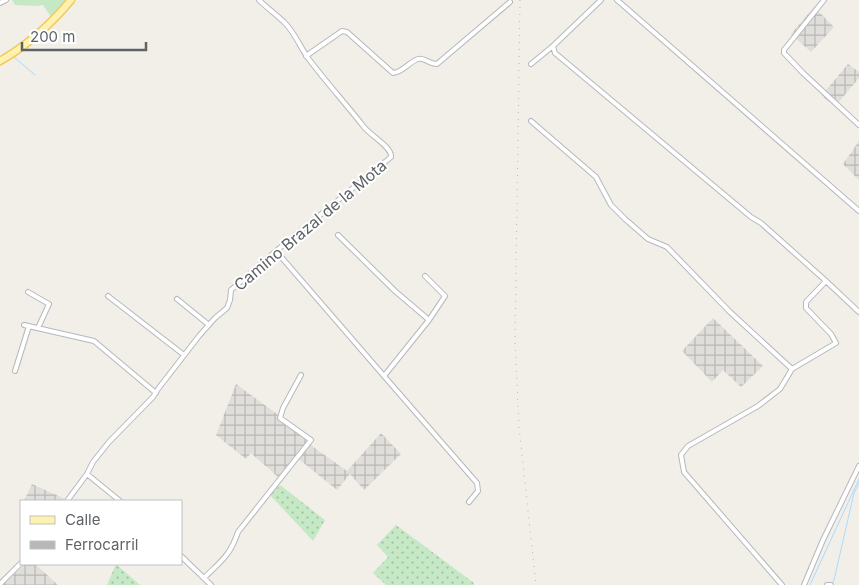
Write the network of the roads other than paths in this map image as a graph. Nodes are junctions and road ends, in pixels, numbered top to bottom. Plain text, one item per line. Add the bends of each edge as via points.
1 (6, 0) edge
2 (71, 0) edge
3 (259, 0) edge
4 (602, 0) edge
5 (617, 0) edge
6 (824, 0) edge
7 (510, 2) dead end
8 (0, 3) edge
9 (553, 46) junction
10 (306, 56) junction
11 (0, 61) edge
12 (531, 64) dead end
13 (531, 121) dead end
14 (859, 125) edge
15 (859, 211) edge
16 (338, 235) dead end
17 (276, 251) junction
18 (425, 276) dead end
19 (826, 281) junction
20 (28, 292) dead end
21 (108, 296) dead end
22 (178, 299) dead end
23 (859, 312) edge
24 (428, 320) junction
25 (209, 325) junction
26 (38, 328) junction
27 (184, 355) junction
28 (792, 369) junction
29 (14, 371) dead end
30 (301, 375) dead end
31 (384, 376) junction
32 (156, 393) junction
33 (859, 466) edge
34 (87, 474) junction
35 (68, 500) edge
36 (119, 500) edge
37 (469, 502) dead end
38 (182, 557) edge
39 (20, 564) edge
40 (204, 578) junction
41 (0, 584) edge
42 (211, 585) edge
43 (782, 585) edge
44 (804, 585) edge

1 - 8 street
2 - 11 main road via 52,21
3 - 10 street, Camino Brazal de la Mota via 296,36
4 - 9 street
5 - 15 street
6 - 14 street via 784,53
7 - 10 street via 436,64 417,59 393,73 342,31
9 - 12 street
9 - 19 street via 555,53 762,223
10 - 17 street, Camino Brazal de la Mota via 365,129 388,148 391,157
13 - 28 street via 596,177 611,205 625,219 648,239 667,247 730,312
16 - 24 street
17 - 25 street, Camino Brazal de la Mota via 231,290 227,308
17 - 31 street
18 - 24 street via 445,296
19 - 23 street
19 - 28 street via 806,302 806,308 836,343
20 - 26 street via 49,304
21 - 27 street
22 - 25 street
24 - 31 street
25 - 27 street, Camino Brazal de la Mota
26 - 29 street via 27,326
26 - 32 street via 94,341
27 - 32 street, Camino Brazal de la Mota
28 - 43 street via 780,389 758,406 688,446 681,455 684,472
30 - 40 street via 280,418 311,440 238,532 225,559
31 - 37 street via 477,483 478,491
32 - 34 street, Camino Brazal de la Mota via 109,442
33 - 44 street
34 - 35 street, Camino Brazal de la Mota
34 - 36 street
38 - 40 street
39 - 41 street
40 - 42 street

